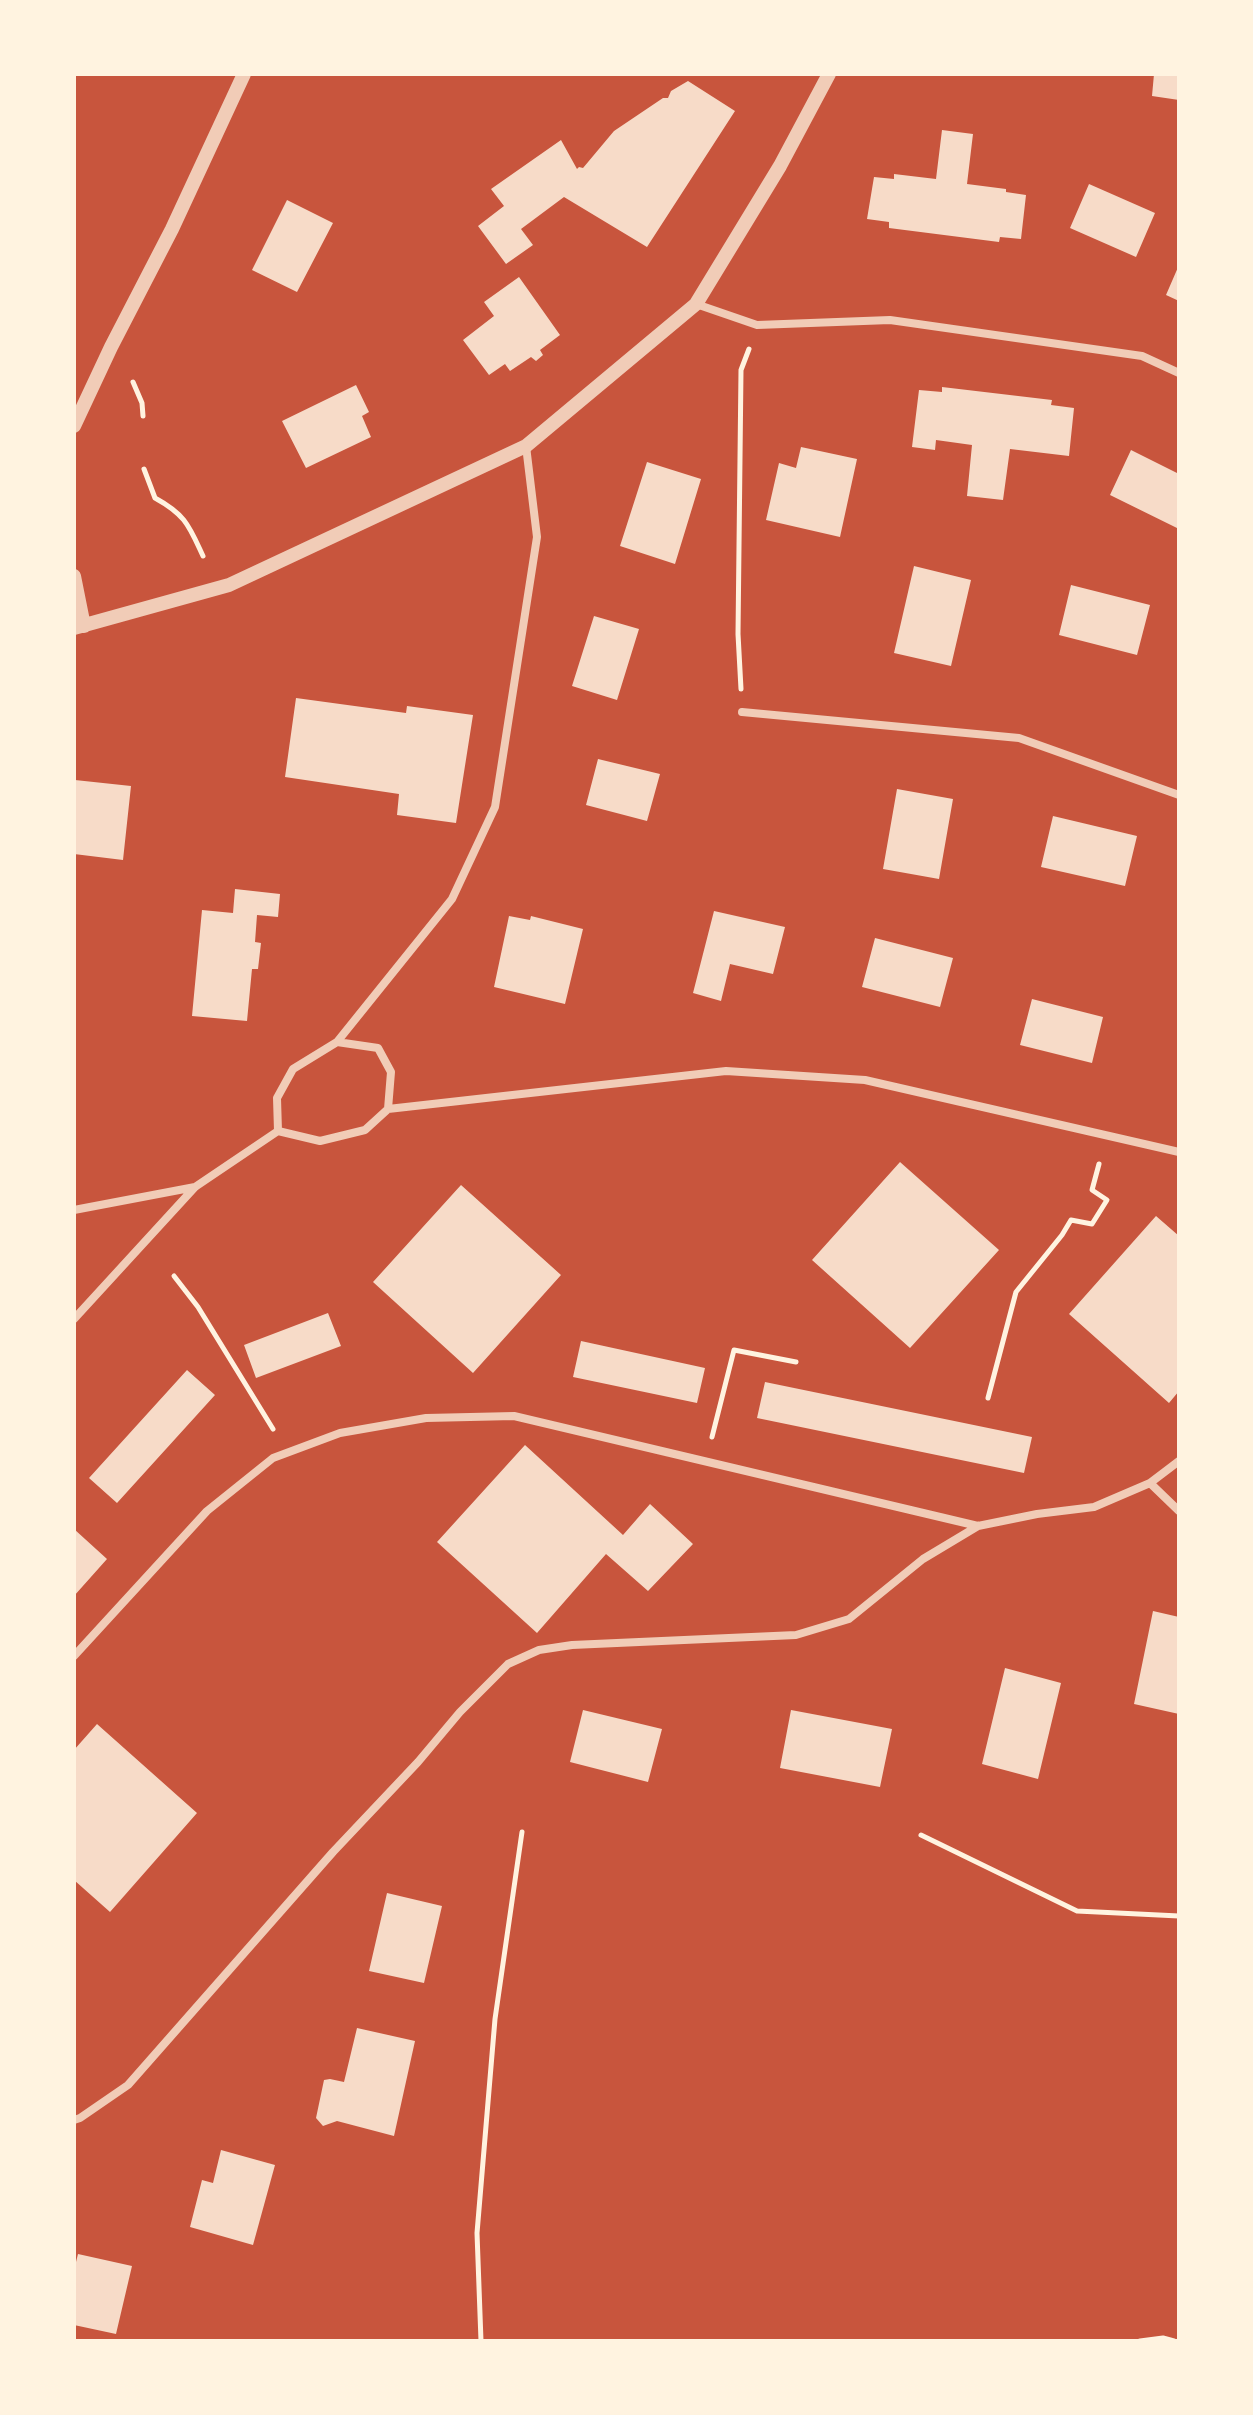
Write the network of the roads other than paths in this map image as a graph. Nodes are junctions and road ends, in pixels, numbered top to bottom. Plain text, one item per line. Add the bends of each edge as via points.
1 (244, 74) edge
2 (829, 74) edge
3 (696, 304) junction
4 (1179, 373) edge
5 (74, 426) edge
6 (526, 446) junction
7 (74, 576) edge
8 (79, 627) edge
9 (742, 712) road end
10 (1179, 795) edge
11 (337, 1042) junction
12 (388, 1109) junction
13 (278, 1131) junction
14 (1179, 1152) edge
15 (195, 1187) junction
16 (74, 1210) edge
17 (74, 1319) edge
18 (1179, 1461) edge
19 (1150, 1483) junction
20 (1179, 1511) edge
21 (978, 1526) junction
22 (74, 1656) edge
23 (74, 2120) edge

1 - 5 street
2 - 3 street
3 - 4 street via 757,325 890,320 1142,356
3 - 6 street
6 - 8 street via 229,585
6 - 11 street via 537,537 495,807 452,899
7 - 8 street
9 - 10 street via 1019,738
11 - 12 street via 378,1048 391,1072
11 - 13 street via 293,1069 277,1098
12 - 13 street via 365,1130 320,1141
12 - 14 street via 726,1071 865,1080
13 - 15 street
15 - 16 street
15 - 17 street
18 - 19 street
19 - 20 street
19 - 21 street via 1094,1507
21 - 22 street via 514,1416 426,1418 340,1433 273,1458 207,1511
21 - 23 street via 923,1559 849,1619 796,1635 572,1645 539,1650 508,1664 128,2085

